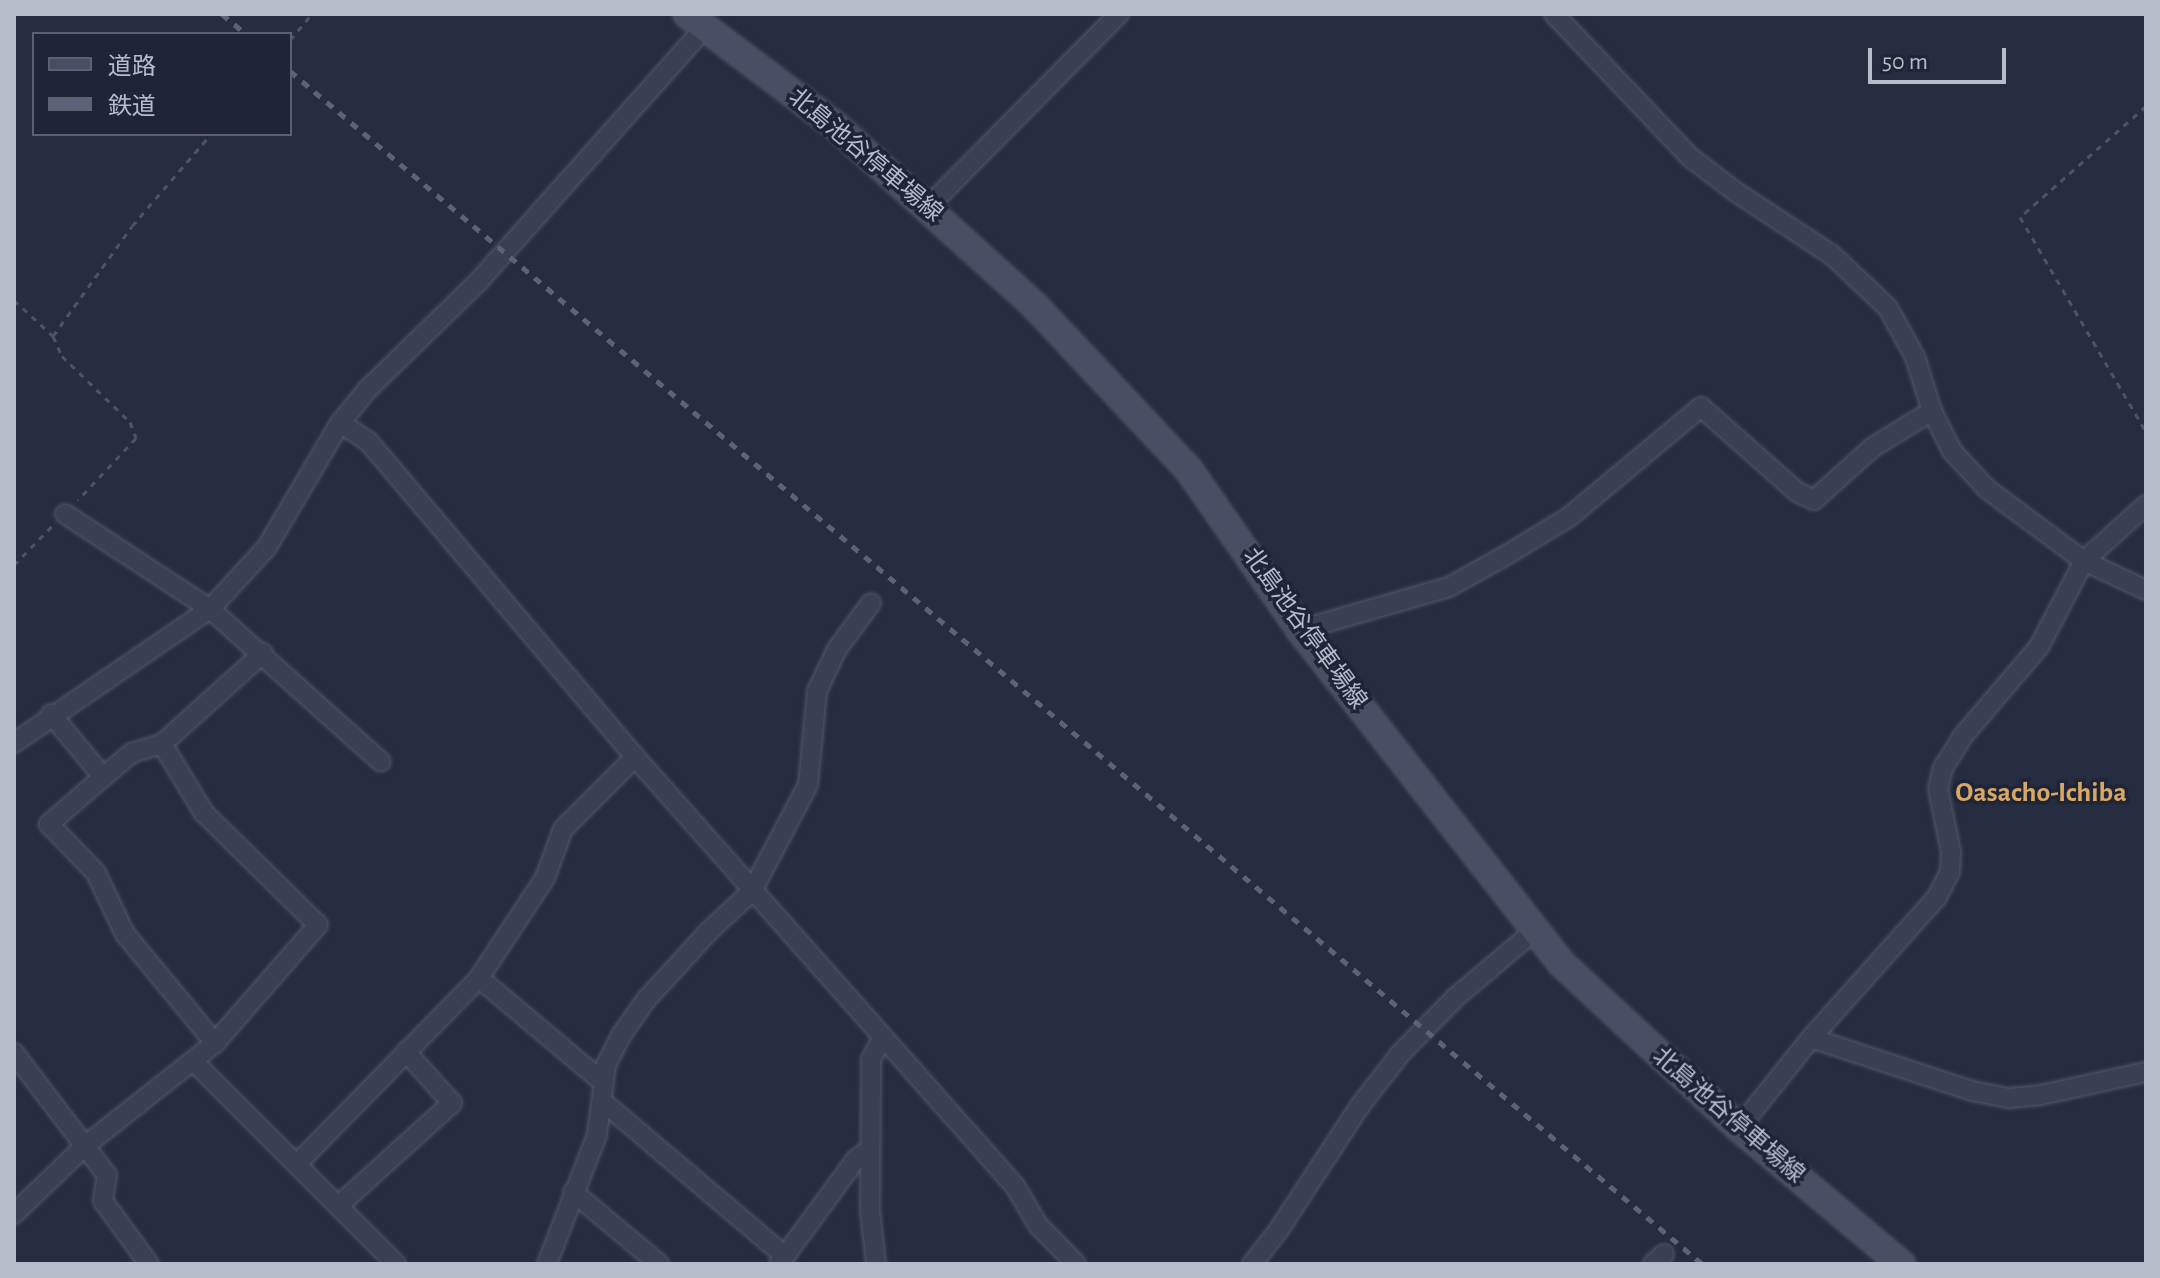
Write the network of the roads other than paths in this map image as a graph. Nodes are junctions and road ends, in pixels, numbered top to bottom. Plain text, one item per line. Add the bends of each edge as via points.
1 (1119, 14) edge
2 (1580, 14) edge
3 (1558, 18) edge
4 (696, 21) edge
5 (928, 207) junction
6 (1932, 411) junction
7 (340, 423) junction
8 (2146, 505) edge
9 (65, 514) road end
10 (2084, 561) junction
11 (2146, 590) edge
12 (871, 603) dead end
13 (210, 609) junction
14 (1300, 630) junction
15 (263, 653) junction
16 (51, 714) junction
17 (14, 743) edge
18 (162, 744) junction
19 (635, 757) junction
20 (381, 762) dead end
21 (103, 777) junction
22 (752, 891) junction
23 (1534, 931) junction
24 (479, 978) junction
25 (883, 1037) junction
26 (1811, 1038) junction
27 (215, 1043) junction
28 (406, 1052) junction
29 (14, 1053) edge
30 (193, 1061) junction
31 (2146, 1072) edge
32 (603, 1092) junction
33 (1739, 1128) junction
34 (86, 1145) junction
35 (869, 1150) junction
36 (297, 1164) junction
37 (573, 1192) junction
38 (338, 1206) junction
39 (14, 1214) edge
40 (782, 1260) edge
41 (149, 1264) edge
42 (396, 1264) edge
43 (547, 1264) edge
44 (659, 1264) edge
45 (876, 1264) edge
46 (1076, 1264) edge
47 (1252, 1264) edge
48 (1901, 1264) edge

1 - 5 street
2 - 3 street
3 - 6 street via 1690,157 1860,277 1888,308 1915,357
4 - 5 main road, 北島池谷停車場線 via 837,127
4 - 7 street via 478,282
5 - 14 main road, 北島池谷停車場線 via 1035,306 1189,470
6 - 10 street via 1952,451 1987,489
6 - 14 street via 1873,447 1814,500 1797,492 1701,407 1569,517 1503,557 1449,587
7 - 13 street via 267,547
7 - 19 street via 368,441
8 - 10 street
9 - 13 street
10 - 11 street
10 - 26 street via 2039,647 1962,737 1943,768 1938,789 1951,852 1950,872 1937,897
12 - 22 street via 837,649 817,691 808,785
13 - 15 street
13 - 16 street via 134,664
14 - 23 main road, 北島池谷停車場線
15 - 18 street
15 - 20 street
16 - 17 street
16 - 21 street
18 - 21 street via 132,753
18 - 27 street via 204,813 318,925
19 - 22 street
19 - 24 street via 563,829 545,878
21 - 27 street via 49,824 96,873 125,934
22 - 25 street
22 - 32 street via 646,1000 606,1065
23 - 33 main road, 北島池谷停車場線 via 1614,1016
23 - 47 street via 1456,997 1401,1053
24 - 28 street
24 - 32 street
25 - 35 street via 871,1059
25 - 46 street via 1015,1186 1038,1225
26 - 31 street via 1972,1091 2009,1098
26 - 33 street
27 - 30 street
28 - 36 street
28 - 38 street via 452,1103
29 - 34 street
30 - 34 street
30 - 36 street
32 - 37 street via 597,1135
32 - 40 street
33 - 48 main road, 北島池谷停車場線
34 - 39 street
34 - 41 street via 107,1175 103,1201
35 - 40 street via 856,1159
35 - 45 street
36 - 38 street
37 - 43 street
37 - 44 street
38 - 42 street

